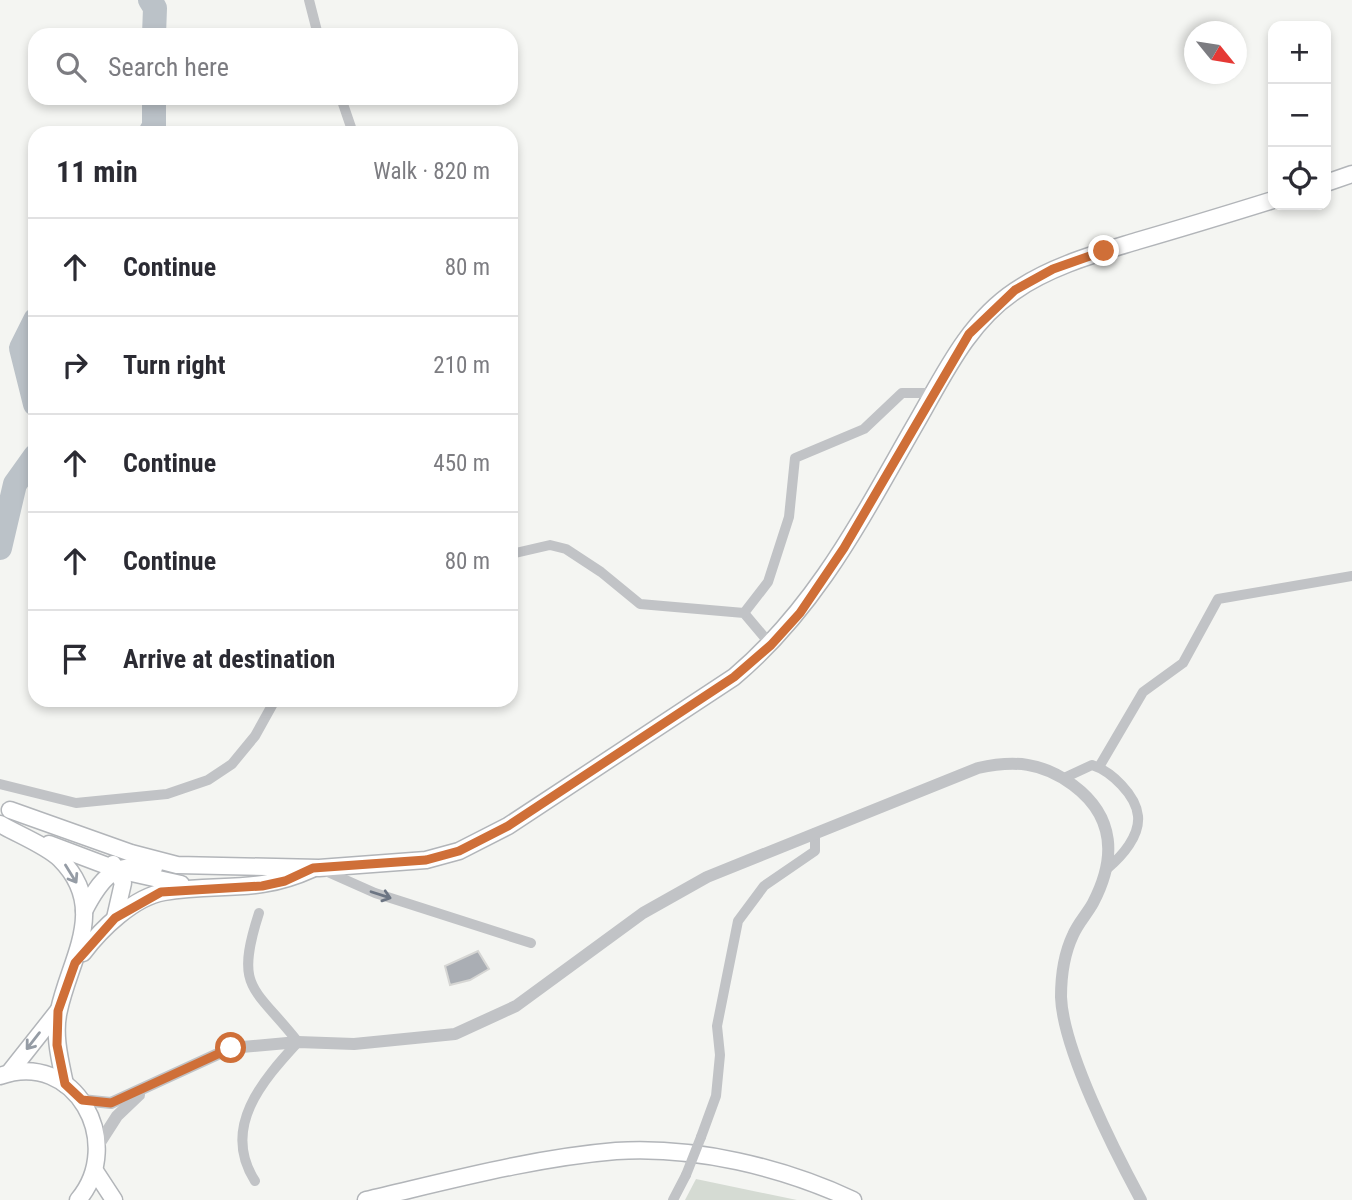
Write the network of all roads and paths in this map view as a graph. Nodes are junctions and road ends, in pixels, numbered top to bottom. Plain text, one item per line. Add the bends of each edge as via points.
1 (309, 0) edge
2 (315, 28) edge
3 (343, 105) edge
4 (351, 126) edge
5 (1352, 174) edge
6 (1331, 181) edge
7 (1268, 202) edge
8 (933, 393) junction
9 (518, 552) edge
10 (1352, 576) edge
11 (744, 613) junction
12 (771, 645) junction
13 (271, 707) edge
14 (1099, 767) junction
15 (1064, 778) junction
16 (0, 783) edge
17 (4, 817) edge
18 (816, 833) junction
19 (275, 866) junction
20 (316, 868) junction
21 (1108, 868) junction
22 (118, 870) junction
23 (214, 889) junction
24 (84, 911) junction
25 (259, 913) dead end
26 (115, 918) junction
27 (531, 943) dead end
28 (75, 963) junction
29 (58, 1011) junction
30 (298, 1042) junction
31 (4, 1074) edge
32 (65, 1084) junction
33 (145, 1090) junction
34 (82, 1100) junction
35 (99, 1144) junction
36 (95, 1171) junction
37 (255, 1181) dead end
38 (78, 1200) edge
39 (114, 1200) edge
40 (366, 1200) edge
41 (673, 1200) edge
42 (853, 1200) edge
43 (1142, 1200) edge

1 - 2 street
3 - 4 street
5 - 6 main road
7 - 8 main road via 1053,269 1015,290 969,334
8 - 11 street via 902,393 864,429 795,458 789,517 768,582
8 - 12 main road via 844,548 800,613
9 - 11 street via 550,545 566,549 640,604
10 - 14 street via 1218,599 1183,663 1143,692
11 - 12 street
12 - 20 main road via 734,677 483,840 426,860
13 - 16 street via 232,764 208,780 167,794 76,803
14 - 15 street via 1092,765
14 - 21 street via 1124,787 1139,816 1135,835
15 - 18 street via 1034,764 1007,762 978,768
15 - 21 street via 1096,808 1110,839
17 - 19 main road via 177,865
17 - 22 main road
17 -> 24 main road via 59,857 75,877
18 - 30 street via 707,877 643,914 516,1006 455,1034 354,1044
18 - 41 street, bridge via 815,851 764,886 738,921 717,1026 716,1096
19 - 20 main road
19 - 22 main road via 256,876 197,876 130,865
20 - 23 main road via 262,886
20 -> 27 street via 375,893
21 - 43 street via 1067,952 1061,999 1069,1037 1092,1098
22 - 23 main road
22 - 24 main road via 98,884
22 - 26 main road via 123,883
23 - 26 main road via 161,892
24 - 28 main road via 84,936
25 - 30 street via 247,968 255,995
26 - 28 main road
28 - 29 main road
29 -> 31 main road
29 - 32 main road via 57,1045
30 - 33 street via 231,1048 187,1065
30 - 37 street via 257,1092 243,1124 240,1153
31 - 32 main road via 28,1072
32 - 34 main road
33 - 34 street via 111,1103
33 - 35 street via 117,1116
34 - 35 main road
35 - 36 main road
36 - 38 main road
36 - 39 main road
40 - 42 main road via 547,1160 618,1151 738,1162

